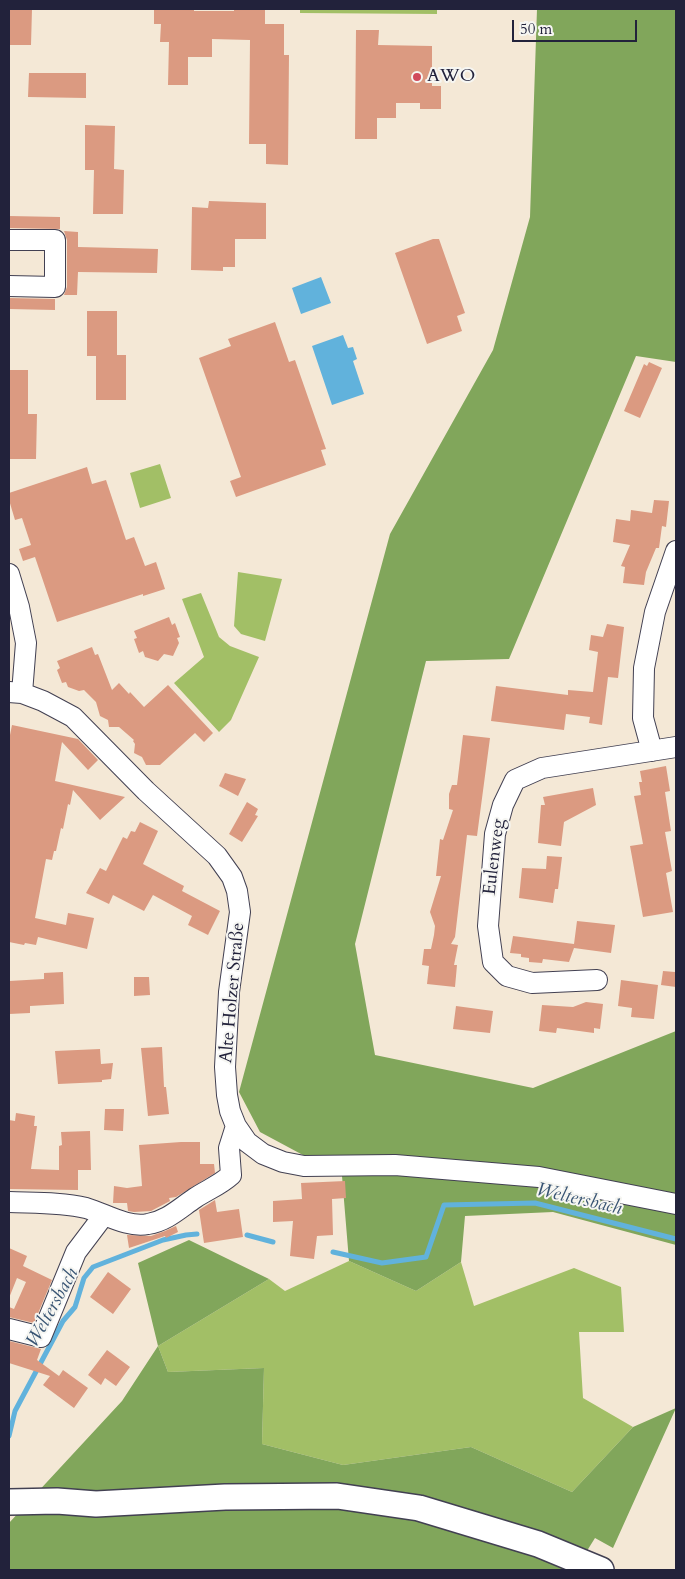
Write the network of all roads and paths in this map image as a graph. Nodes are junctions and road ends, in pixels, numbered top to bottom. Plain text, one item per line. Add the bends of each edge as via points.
1 (9, 240) edge
2 (9, 286) edge
3 (676, 551) edge
4 (9, 574) edge
5 (16, 693) edge
6 (676, 747) edge
7 (652, 751) junction
8 (597, 980) dead end
9 (236, 1126) junction
10 (9, 1202) edge
11 (676, 1204) edge
12 (104, 1215) junction
13 (9, 1329) edge
14 (9, 1502) edge
15 (96, 1504) junction
16 (9, 1513) edge
17 (601, 1570) edge

1 - 2 street via 56,240 55,287
3 - 7 street via 655,612 644,668 643,718
4 - 5 street via 26,643
5 - 9 street, Alte Holzer Straße via 43,701 73,717 146,791 218,856 232,876 240,912 229,992 225,1067 226,1095
6 - 7 street, Eulenweg
7 - 8 street, Eulenweg via 542,768 515,780 503,805 495,834 488,926 493,962 507,976 532,983
9 - 11 street, Alte Holzer Straße via 263,1154 297,1165 395,1165 539,1176
9 - 12 street via 229,1148 230,1175 222,1183 166,1219 149,1224 133,1225
10 - 12 street via 62,1204
12 - 13 street via 76,1252 41,1338
14 - 15 main road
15 - 16 main road
15 - 17 main road via 225,1497 337,1496 419,1508 538,1544

